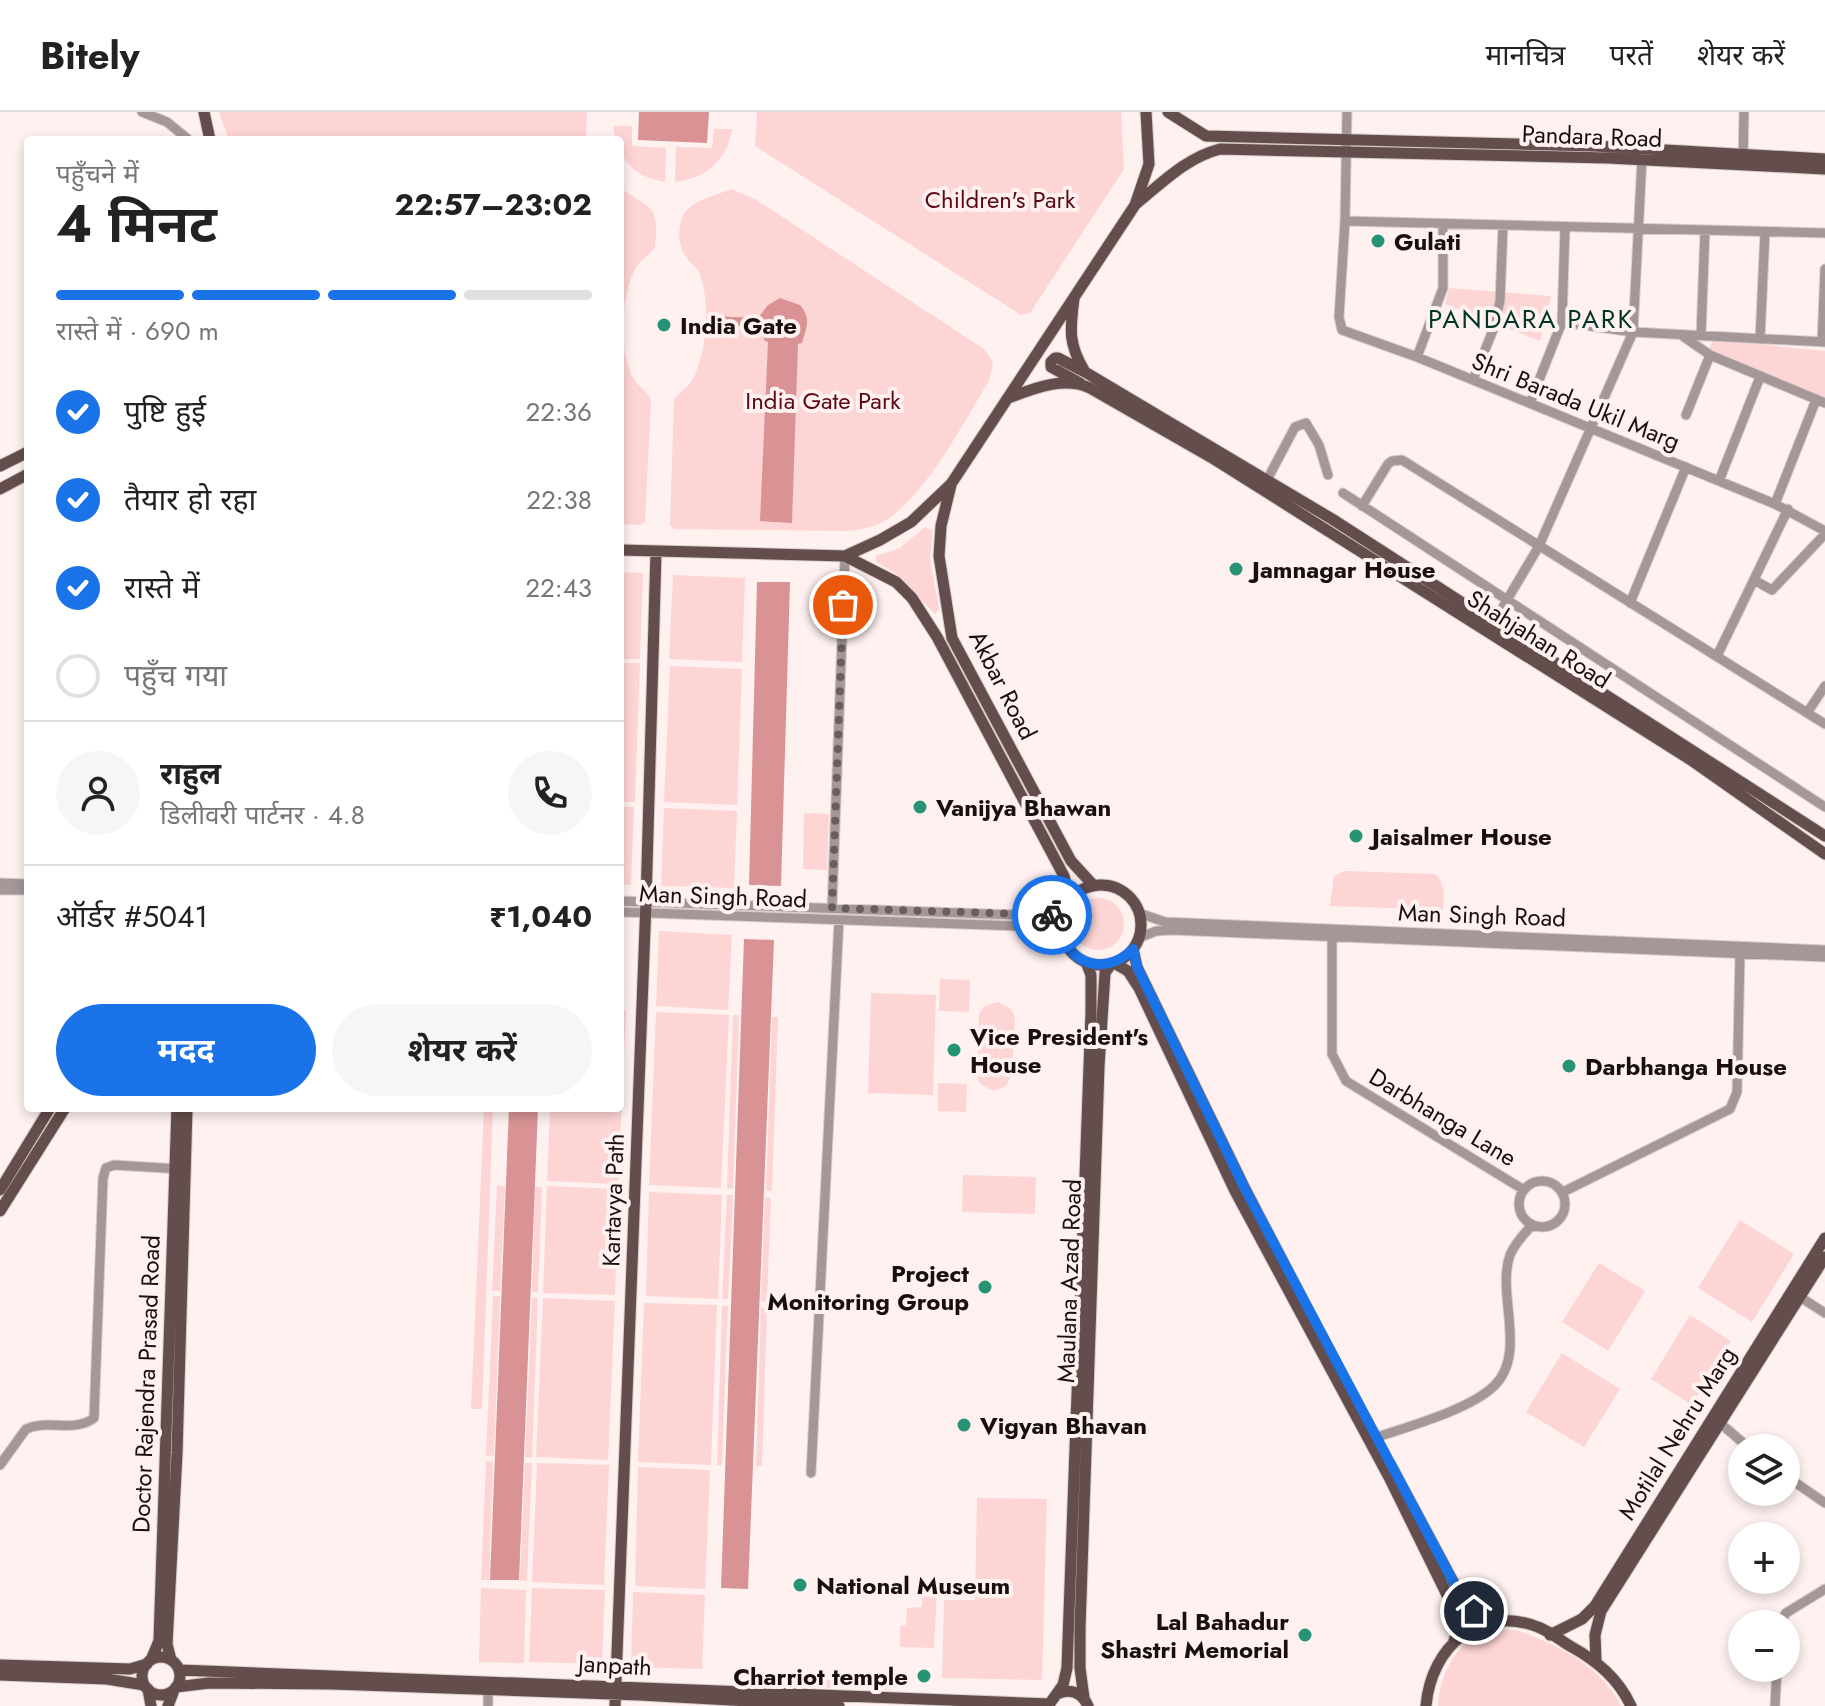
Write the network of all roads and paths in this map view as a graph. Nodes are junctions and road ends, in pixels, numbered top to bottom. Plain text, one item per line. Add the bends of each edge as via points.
1 (142, 112) edge
2 (204, 112) edge
3 (1146, 112) edge
4 (1168, 112) edge
5 (1347, 112) edge
6 (1744, 112) edge
7 (184, 136) edge
8 (209, 136) edge
9 (1346, 145) junction
10 (1642, 159) junction
11 (1825, 159) edge
12 (1743, 160) junction
13 (1825, 169) edge
14 (1135, 205) junction
15 (1345, 221) junction
16 (1443, 225) junction
17 (1503, 226) junction
18 (1565, 228) junction
19 (1639, 229) junction
20 (1705, 231) junction
21 (1765, 232) junction
22 (1825, 233) edge
23 (1825, 269) edge
24 (1074, 298) junction
25 (1562, 322) junction
26 (1633, 332) junction
27 (1676, 334) junction
28 (1701, 335) junction
29 (1760, 339) junction
30 (1823, 342) edge
31 (1039, 353) junction
32 (1417, 357) junction
33 (1708, 360) junction
34 (1760, 377) junction
35 (1083, 378) junction
36 (1473, 380) junction
37 (1011, 397) junction
38 (1821, 402) edge
39 (1530, 403) junction
40 (1686, 415) dead end
41 (1591, 428) junction
42 (24, 454) edge
43 (0, 466) edge
44 (1686, 467) junction
45 (1328, 475) dead end
46 (24, 476) edge
47 (1267, 480) junction
48 (1719, 481) junction
49 (951, 484) junction
50 (0, 489) edge
51 (1343, 493) dead end
52 (1775, 504) junction
53 (1362, 506) junction
54 (1788, 509) junction
55 (1825, 532) edge
56 (1539, 546) junction
57 (624, 550) edge
58 (656, 552) junction
59 (845, 556) junction
60 (1754, 580) junction
61 (1508, 601) junction
62 (1630, 603) junction
63 (949, 620) junction
64 (1494, 622) junction
65 (931, 628) junction
66 (1717, 656) junction
67 (1825, 686) edge
68 (1807, 713) junction
69 (1825, 724) edge
70 (1825, 807) edge
71 (1825, 836) edge
72 (1825, 854) edge
73 (0, 883) edge
74 (24, 884) edge
75 (1094, 886) junction
76 (0, 890) edge
77 (24, 890) edge
78 (1070, 900) junction
79 (624, 902) edge
80 (646, 907) junction
81 (832, 908) junction
82 (624, 911) edge
83 (1064, 912) junction
84 (1139, 915) junction
85 (839, 920) junction
86 (1063, 935) junction
87 (1332, 936) junction
88 (1136, 943) junction
89 (1825, 950) edge
90 (1740, 954) junction
91 (1825, 957) edge
92 (1086, 962) junction
93 (1113, 963) junction
94 (48, 1112) edge
95 (62, 1112) edge
96 (177, 1112) edge
97 (187, 1112) edge
98 (181, 1169) junction
99 (0, 1190) edge
100 (1524, 1190) junction
101 (1563, 1192) junction
102 (0, 1211) edge
103 (1532, 1225) junction
104 (1825, 1238) edge
105 (1825, 1257) edge
106 (1800, 1297) junction
107 (1825, 1313) edge
108 (1720, 1423) junction
109 (1733, 1434) edge
110 (1375, 1438) junction
111 (0, 1465) edge
112 (811, 1473) dead end
113 (1800, 1486) edge
114 (1825, 1503) edge
115 (1825, 1589) edge
116 (1791, 1610) edge
117 (1489, 1621) junction
118 (1550, 1635) junction
119 (1454, 1641) junction
120 (1596, 1661) junction
121 (149, 1662) junction
122 (0, 1665) edge
123 (175, 1665) junction
124 (0, 1675) edge
125 (1776, 1682) edge
126 (146, 1687) junction
127 (175, 1688) junction
128 (488, 1690) junction
129 (1057, 1694) junction
130 (616, 1696) edge
131 (773, 1704) edge
132 (1087, 1704) edge
133 (1425, 1704) edge
134 (1048, 1705) edge
135 (151, 1706) edge
136 (168, 1706) edge
137 (488, 1706) edge
138 (839, 1706) edge
139 (1631, 1706) edge
140 (1775, 1706) edge

1 - 7 street
2 - 8 main road
3 - 14 main road via 1149,164
4 - 9 main road, Pandara Road via 1206,136
5 - 9 street, Shri Barada Ukil Marg
6 - 12 street
9 - 10 main road, Pandara Road
9 - 12 main road, Pandara Road via 1594,146
9 - 14 main road, Pandara Road via 1201,154
9 - 15 street, Shri Barada Ukil Marg
10 - 12 main road, Pandara Road
10 - 19 street
11 - 12 main road, Pandara Road
12 - 13 main road, Pandara Road
14 - 24 main road
15 - 16 street
15 - 32 street, Shri Barada Ukil Marg via 1342,330
16 - 17 street
16 - 32 street via 1443,288
17 - 18 street
17 - 36 street via 1500,301
18 - 19 street
18 - 25 street
19 - 20 street
19 - 26 street
20 - 21 street
20 - 28 street
21 - 22 street
21 - 29 street
23 - 30 street
24 - 31 main road
24 - 35 main road via 1070,332
25 - 26 street
25 - 39 street
26 - 27 street
26 - 41 street
27 - 28 street
27 - 33 street via 1690,340
28 - 29 street
29 - 30 street
31 - 35 main road
31 - 37 main road
32 - 36 street, Shri Barada Ukil Marg
33 - 34 street
33 - 40 street
34 - 38 street
34 - 48 street
35 - 37 main road
35 - 47 main road, Shahjahan Road
35 - 72 main road, Shahjahan Road via 1691,760
36 - 39 street, Shri Barada Ukil Marg
37 - 49 main road
38 - 52 street
39 - 41 street, Shri Barada Ukil Marg
41 - 44 street, Shri Barada Ukil Marg
41 - 56 street
42 - 43 main road
44 - 48 street, Shri Barada Ukil Marg
44 - 62 street
45 - 47 street via 1306,423 1295,427
46 - 50 main road
47 - 64 main road, Shahjahan Road
48 - 52 street, Shri Barada Ukil Marg
49 - 59 main road via 911,522
49 - 63 main road, Akbar Road via 939,556
51 - 53 street
52 - 54 street, Shri Barada Ukil Marg
53 - 56 street via 1388,464 1402,460
53 - 61 street
54 - 55 street, Shri Barada Ukil Marg
54 - 60 street
55 - 60 street via 1772,590
56 - 61 street
56 - 62 street
57 - 58 main road
58 - 59 main road
58 - 80 main road, Kartavya Path
59 - 65 main road, Akbar Road via 896,582
59 - 81 street
60 - 66 street
61 - 64 street
61 - 70 street
62 - 66 street
63 - 65 main road
63 - 75 main road, Akbar Road via 952,638 1071,861
64 - 71 main road, Shahjahan Road
65 - 78 main road, Akbar Road via 1064,876
66 - 68 street
67 - 68 street
68 - 69 street
73 - 74 street
75 - 78 main road
75 - 84 main road via 1117,888
76 - 77 street
78 - 83 main road
79 - 80 street, Man Singh Road
80 - 81 street, Man Singh Road
80 - 82 street, Man Singh Road
80 - 85 street, Man Singh Road
80 - 130 main road, Kartavya Path
81 - 83 street, Man Singh Road via 1044,916
83 - 86 main road
84 - 88 main road
84 - 89 street, Man Singh Road via 1165,922
85 - 86 street, Man Singh Road via 1043,927
85 - 112 street
86 - 92 main road via 1067,946
87 - 88 street, Man Singh Road via 1172,930 1156,931
87 - 90 street, Man Singh Road
87 - 100 street, Darbhanga Lane via 1332,1054 1346,1081
88 - 93 main road
88 - 110 main road via 1137,967
90 - 91 street, Man Singh Road
90 - 101 street via 1737,1092 1730,1109
92 - 93 main road
92 - 129 main road, Maulana Azad Road via 1091,1013 1070,1604 1066,1675
93 - 119 main road via 1128,971 1139,988 1235,1191 1390,1479 1453,1607
93 - 132 main road, Maulana Azad Road via 1105,973 1099,1066 1080,1628
94 - 99 main road
95 - 102 main road
96 - 98 main road, Doctor Rajendra Prasad Road
97 - 98 main road, Doctor Rajendra Prasad Road
98 - 111 street via 106,1168 94,1418 77,1425 26,1429
98 - 121 main road, Doctor Rajendra Prasad Road via 159,1641
98 - 123 main road, Doctor Rajendra Prasad Road via 177,1453 167,1644
100 - 101 street via 1539,1180
100 - 103 street via 1519,1207
101 - 103 street via 1561,1218 1546,1227
103 - 110 street via 1508,1264 1509,1354 1494,1386 1471,1402
104 - 118 main road, Motilal Nehru Marg via 1595,1606
105 - 106 main road, Motilal Nehru Marg
106 - 107 street
106 - 108 main road, Motilal Nehru Marg
108 - 109 street
108 - 120 main road, Motilal Nehru Marg via 1601,1611
110 - 117 main road via 1464,1602
113 - 114 street
115 - 116 street
117 - 118 main road via 1539,1627
117 - 119 main road
118 - 120 main road
119 - 133 main road
120 - 139 main road
121 - 122 main road via 130,1669
121 - 123 main road via 161,1657
121 - 126 main road via 142,1674
123 - 127 main road via 180,1678
123 - 130 main road, Janpath
124 - 126 main road via 107,1679
125 - 140 street
126 - 127 main road via 163,1695
126 - 135 main road
127 - 128 main road, Janpath via 250,1682
127 - 136 main road
128 - 130 main road, Janpath
128 - 137 street
129 - 132 main road via 1071,1691
129 - 134 main road
130 - 131 main road, Janpath
130 - 134 main road, Janpath
131 - 138 main road, Janpath

